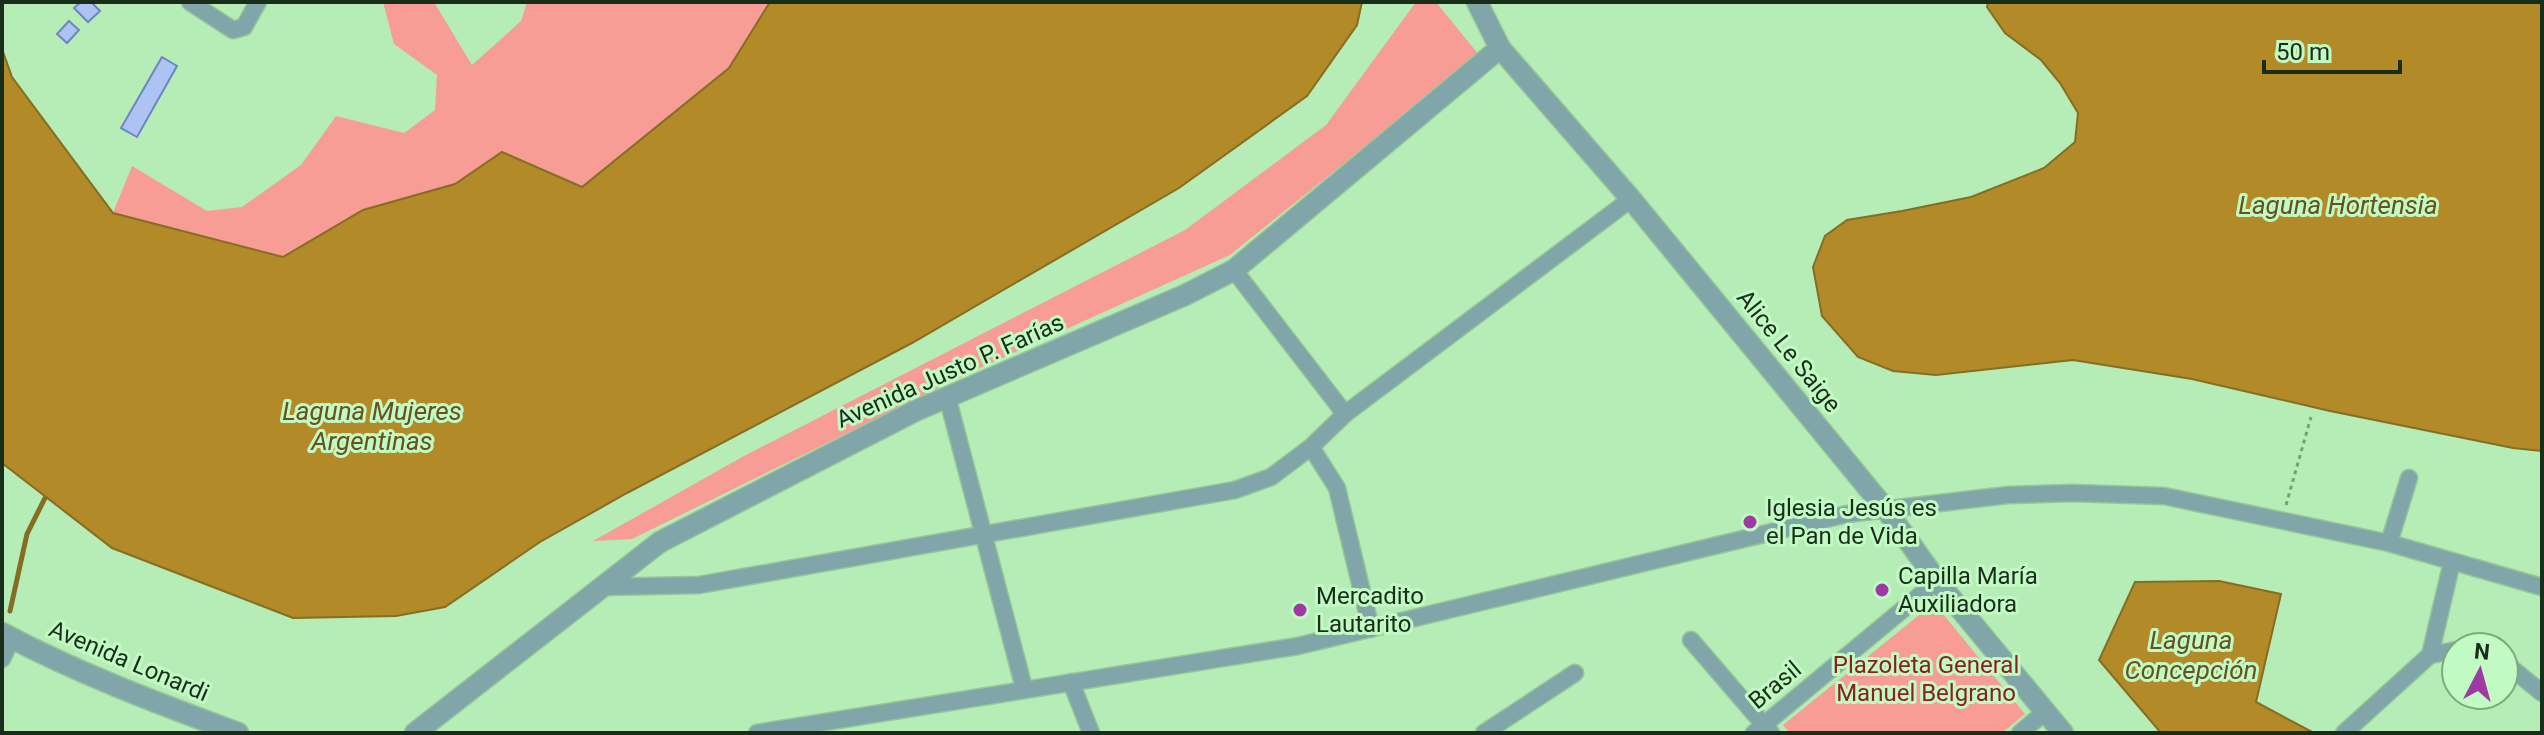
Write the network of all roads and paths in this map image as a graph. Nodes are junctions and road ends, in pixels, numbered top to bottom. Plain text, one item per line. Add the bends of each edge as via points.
1 (190, 2) edge
2 (258, 2) edge
3 (1477, 2) edge
4 (1500, 48) junction
5 (1631, 199) junction
6 (1234, 270) junction
7 (947, 396) junction
8 (1345, 414) junction
9 (2311, 417) dead end
10 (1311, 447) junction
11 (2409, 478) dead end
12 (1887, 511) junction
13 (2282, 520) junction
14 (982, 535) junction
15 (2389, 543) junction
16 (2452, 562) junction
17 (1937, 581) junction
18 (603, 587) junction
19 (2542, 587) edge
20 (1371, 629) junction
21 (7, 635) edge
22 (1691, 640) dead end
23 (2440, 653) edge
24 (2430, 655) junction
25 (2, 659) edge
26 (1575, 673) dead end
27 (2520, 675) edge
28 (1071, 682) junction
29 (1024, 688) junction
30 (2542, 693) edge
31 (2045, 712) junction
32 (1763, 730) edge
33 (238, 733) edge
34 (415, 733) edge
35 (757, 733) edge
36 (1091, 733) edge
37 (1484, 733) edge
38 (2020, 733) edge
39 (2063, 733) edge
40 (2344, 733) edge

1 - 2 street via 233,30 244,27
3 - 4 street, Alice Le Saige
4 - 5 street, Alice Le Saige
4 - 6 street, Avenida Justo P. Farías
5 - 8 street
5 - 12 street, Alice Le Saige
6 - 7 street, Avenida Justo P. Farías
6 - 8 street
7 - 14 street
7 - 18 street, Avenida Justo P. Farías via 660,542
8 - 10 street
9 - 13 path
10 - 14 street via 1271,477 1235,490
10 - 20 street via 1337,488
11 - 15 street
12 - 13 street via 2008,495 2072,493 2164,496
12 - 17 street, Alice Le Saige
12 - 20 street via 1847,514
13 - 15 street
14 - 18 street via 699,585
14 - 29 street
15 - 16 street
16 - 19 street
16 - 24 street
17 - 31 street, Alice Le Saige
17 - 32 street, Brasil
18 - 34 street, Avenida Justo P. Farías
20 - 28 street via 1298,646
21 - 25 street
21 - 33 street, Avenida Lonardi via 143,698
22 - 32 street
23 - 24 street
24 - 40 street
26 - 37 street
27 - 30 street
28 - 29 street
28 - 36 street
29 - 35 street
31 - 38 street
31 - 39 street, Alice Le Saige

